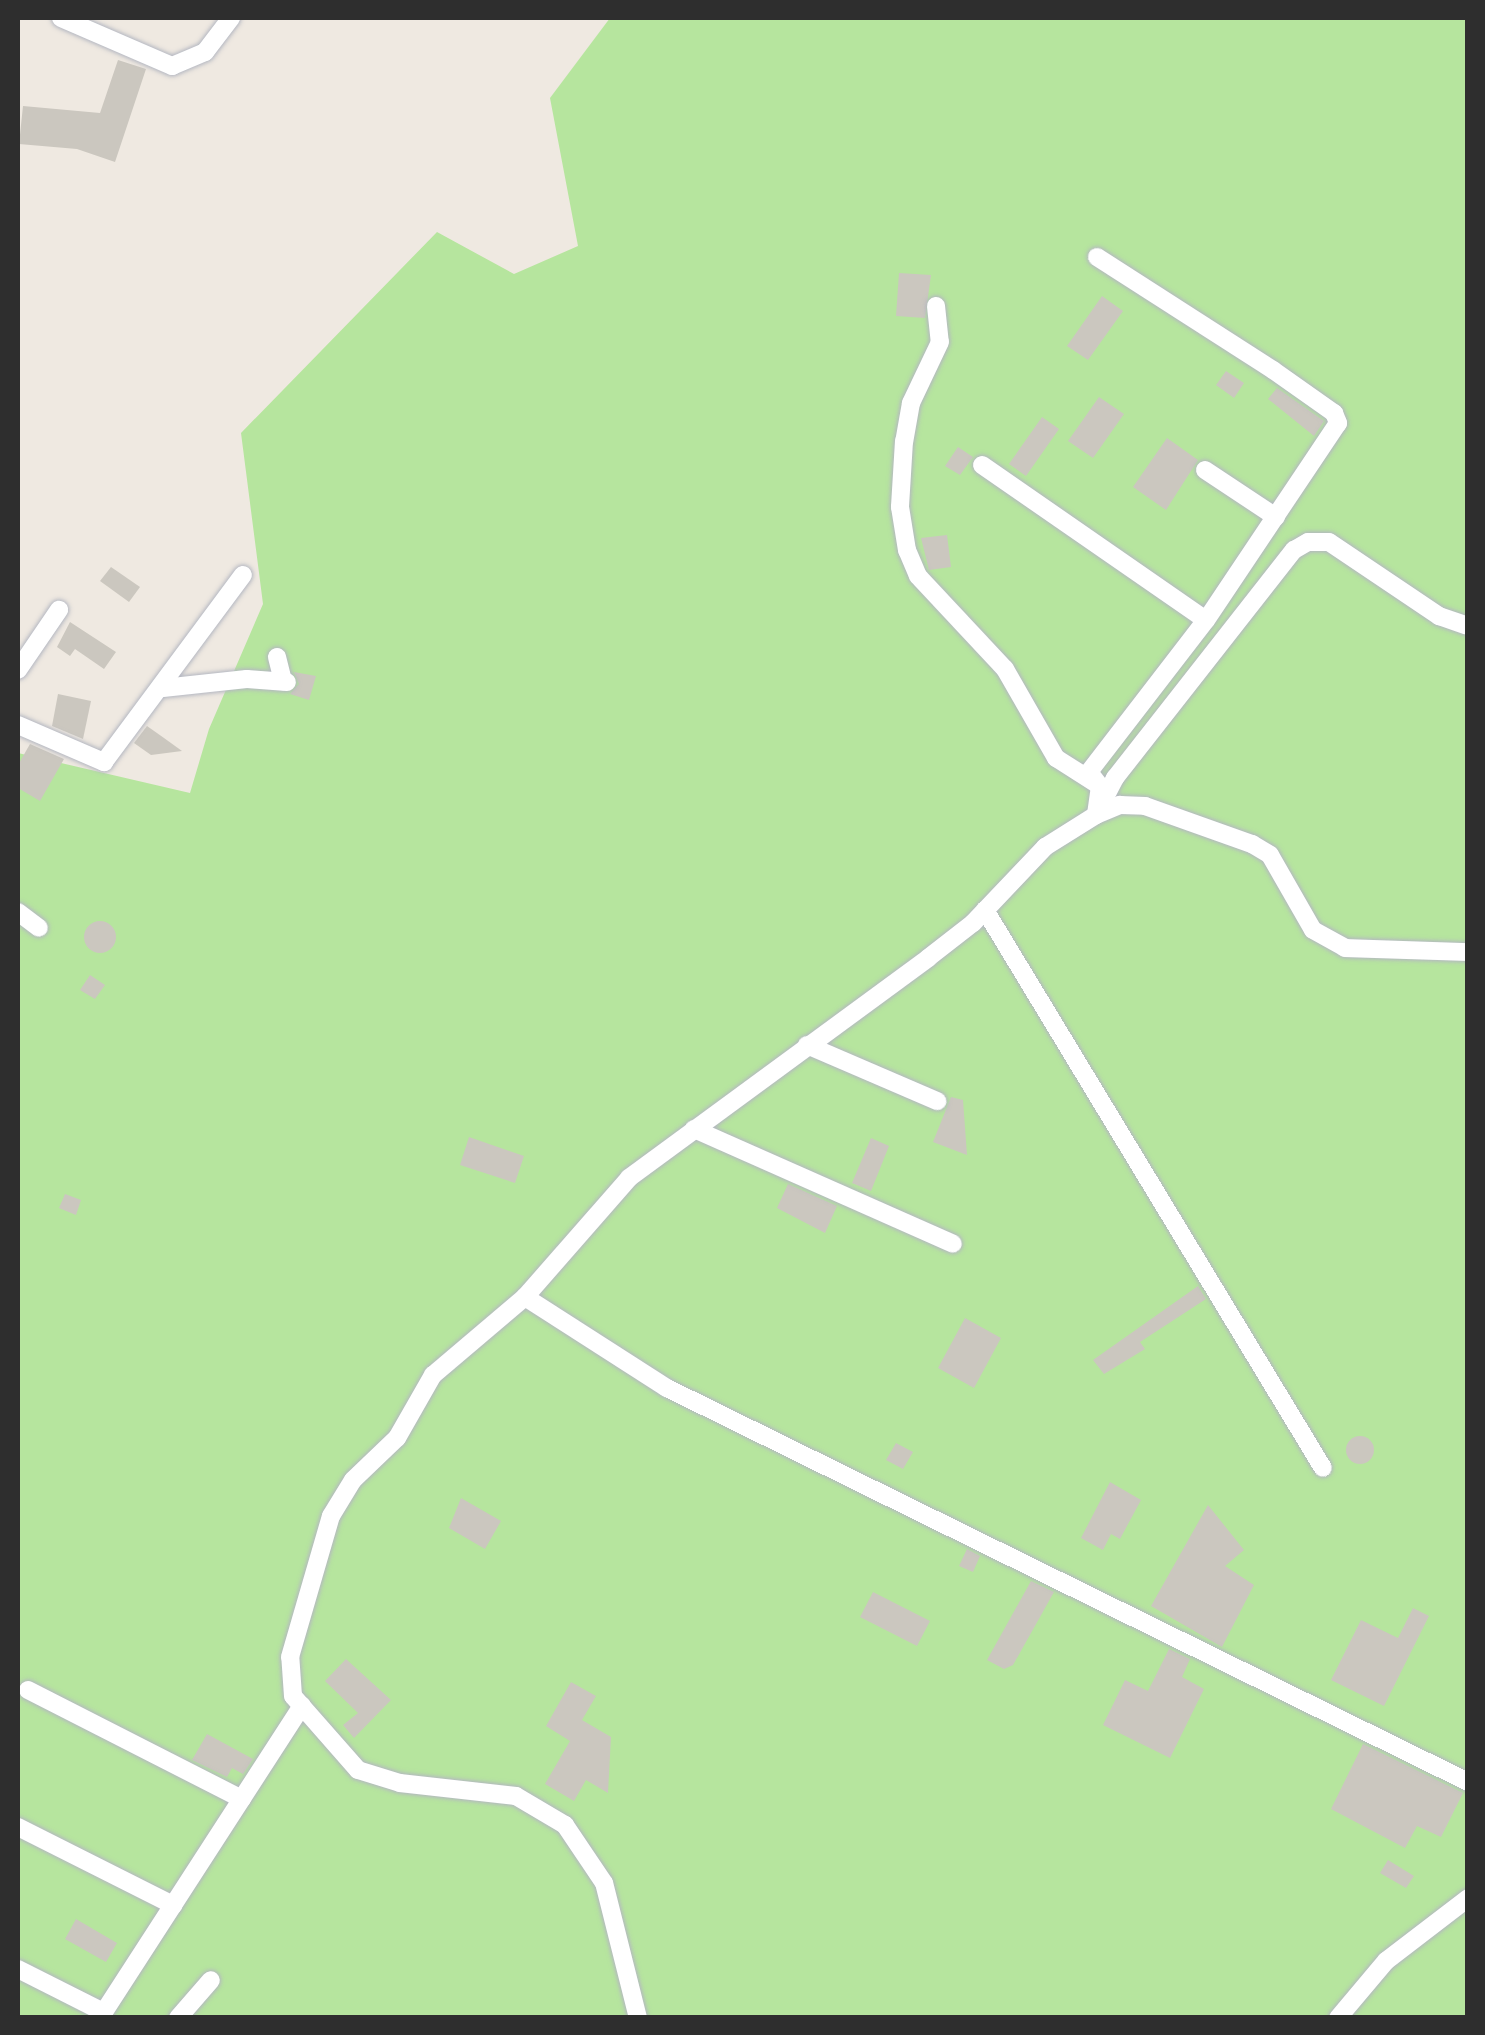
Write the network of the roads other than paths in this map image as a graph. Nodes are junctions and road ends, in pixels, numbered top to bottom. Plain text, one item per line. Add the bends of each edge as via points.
1 (61, 18) edge
2 (231, 18) edge
3 (1097, 258) dead end
4 (936, 306) dead end
5 (982, 466) dead end
6 (1204, 470) dead end
7 (1276, 517) junction
8 (243, 575) dead end
9 (58, 610) dead end
10 (1206, 620) junction
11 (1465, 625) edge
12 (276, 658) dead end
13 (18, 670) edge
14 (163, 688) junction
15 (18, 725) edge
16 (1100, 786) junction
17 (1096, 815) junction
18 (985, 910) junction
19 (18, 912) edge
20 (39, 928) dead end
21 (1468, 952) edge
22 (808, 1045) junction
23 (937, 1101) dead end
24 (694, 1129) junction
25 (953, 1244) dead end
26 (524, 1297) junction
27 (1323, 1468) dead end
28 (28, 1690) dead end
29 (302, 1706) junction
30 (1468, 1782) edge
31 (242, 1799) junction
32 (18, 1827) edge
33 (1468, 1898) edge
34 (173, 1905) junction
35 (18, 1969) edge
36 (210, 1980) dead end
37 (102, 2015) edge
38 (178, 2018) edge
39 (638, 2018) edge
40 (1338, 2018) edge

1 - 2 street via 172,66 205,52
3 - 7 street via 1338,418
4 - 16 street via 940,342 912,403 904,441 900,507 908,550 918,576 1005,669 1056,758
5 - 10 street
6 - 7 street
7 - 10 street
8 - 14 street
9 - 13 street
10 - 16 street via 1089,772
11 - 17 street via 1439,616 1329,542 1308,542 1294,550 1127,763
12 - 14 street via 285,681
14 - 15 street via 104,762
16 - 17 street
17 - 18 street via 1045,847
17 - 21 street via 1120,805 1145,806 1252,844 1270,855 1314,930 1345,948
18 - 22 street
18 - 27 street
19 - 20 street
22 - 23 street
22 - 24 street
24 - 25 street
24 - 26 street via 629,1178
26 - 29 street via 434,1375 388,1450 338,1502 290,1656 288,1682
26 - 30 street via 667,1388
28 - 31 street
29 - 31 street
29 - 39 street via 358,1770 400,1782 516,1796 565,1824 604,1883
31 - 34 street
32 - 34 street
33 - 40 street via 1386,1961
34 - 37 street
35 - 37 street
36 - 38 street

